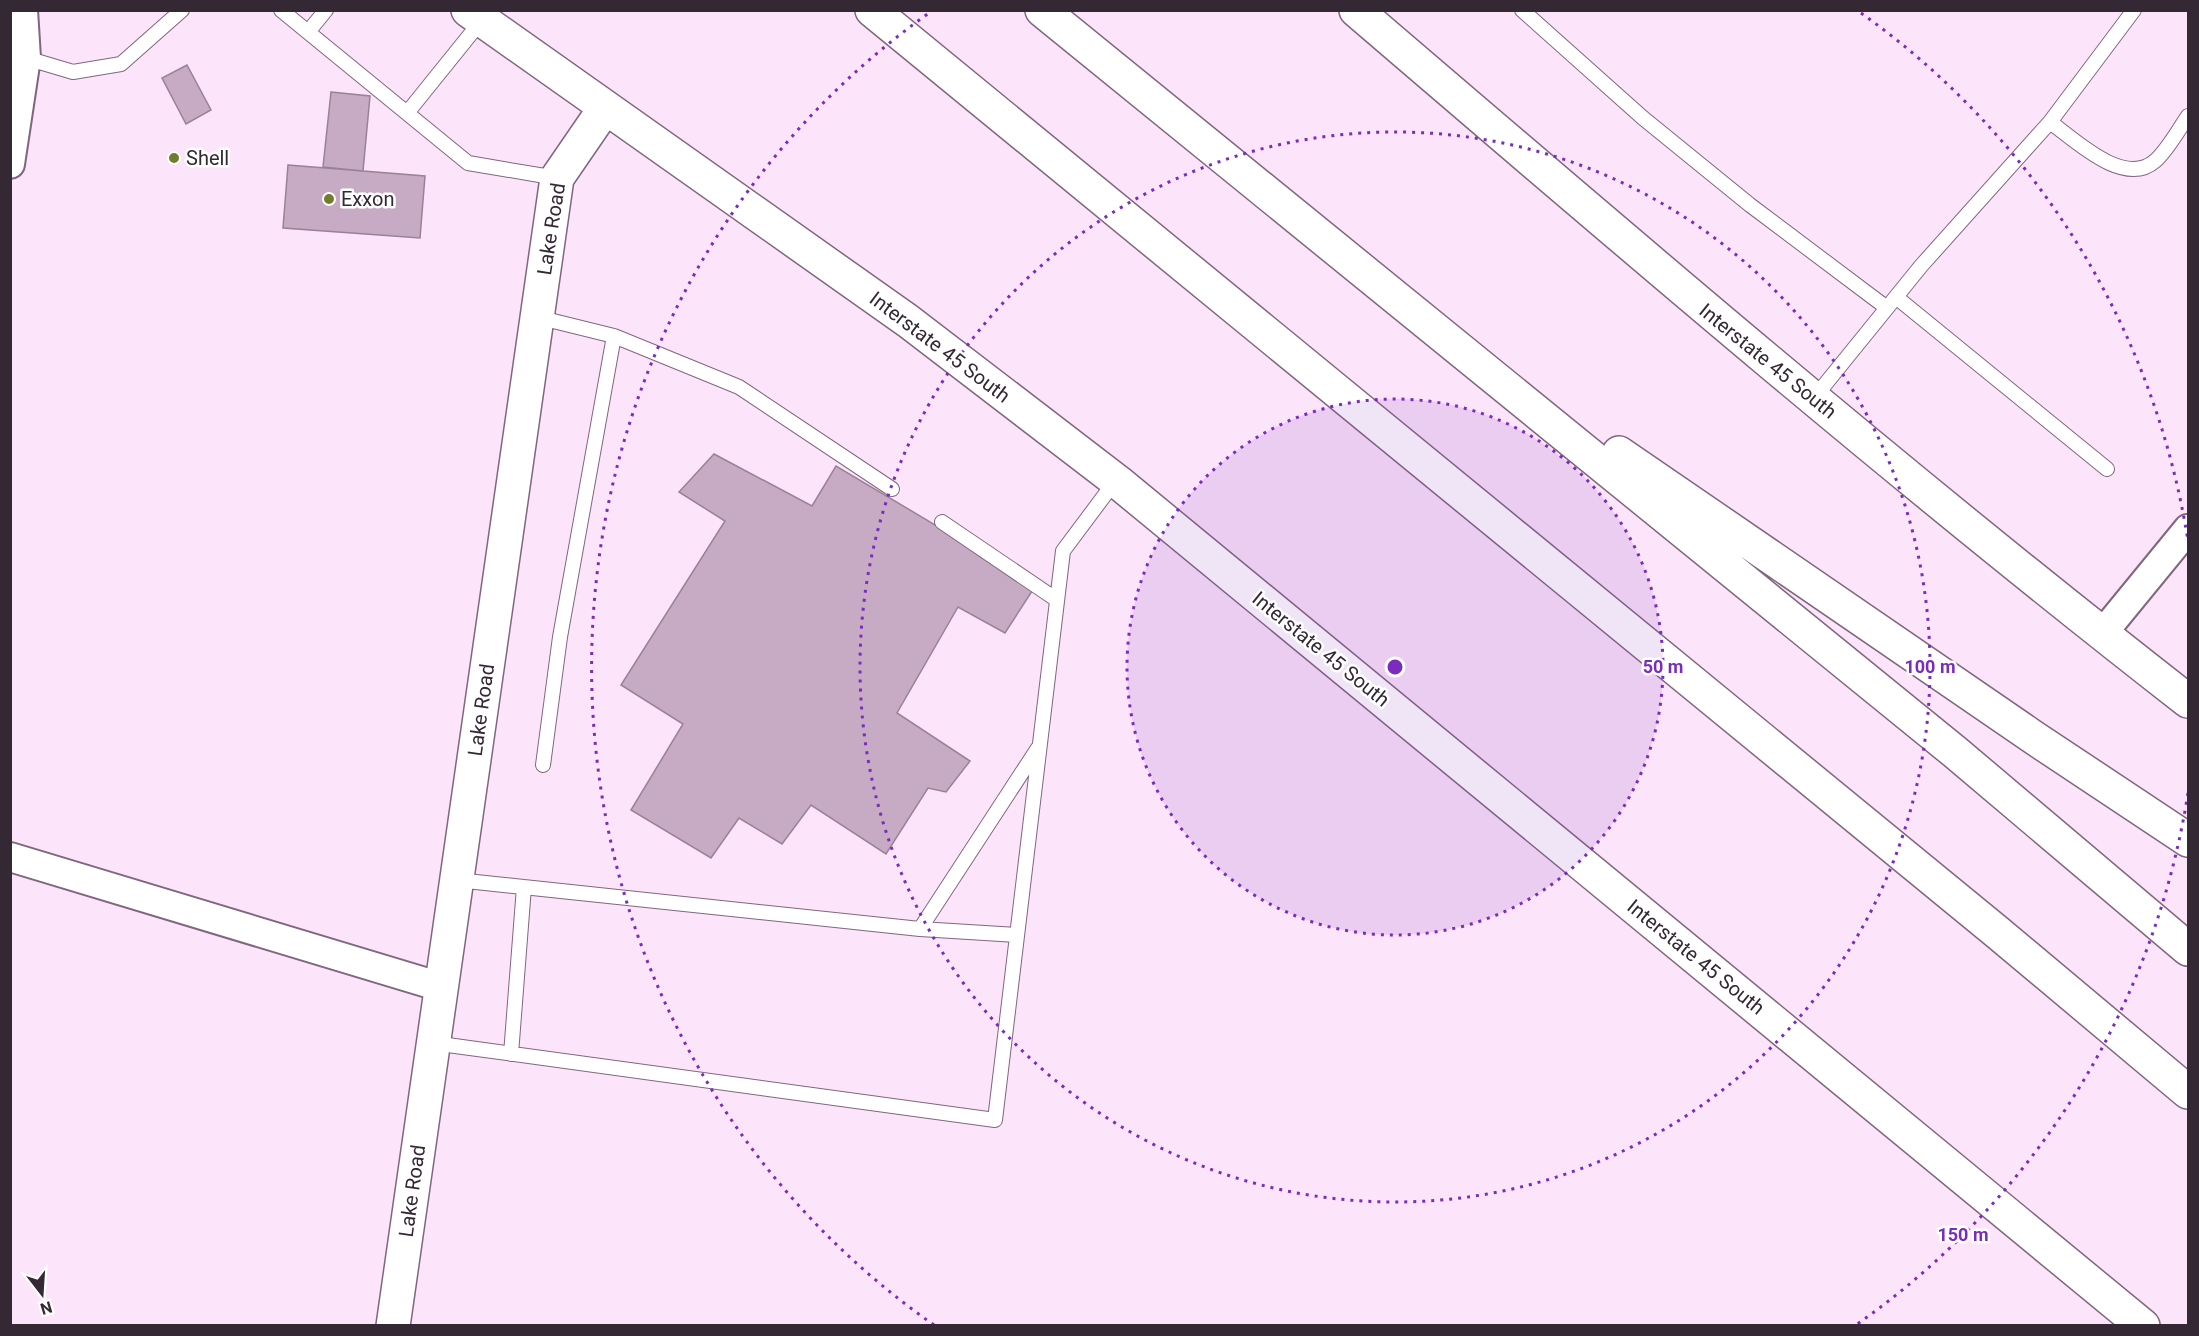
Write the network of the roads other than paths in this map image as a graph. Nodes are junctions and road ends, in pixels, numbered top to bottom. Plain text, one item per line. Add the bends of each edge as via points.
1 (23, 10) edge
2 (182, 10) edge
3 (281, 10) edge
4 (326, 10) edge
5 (872, 10) edge
6 (1042, 10) edge
7 (1053, 10) edge
8 (1356, 10) edge
9 (1522, 10) edge
10 (2134, 10) edge
11 (475, 15) edge
12 (308, 33) junction
13 (26, 58) junction
14 (605, 108) junction
15 (407, 113) junction
16 (2188, 116) edge
17 (2049, 122) junction
18 (10, 164) edge
19 (557, 178) junction
20 (1896, 297) junction
21 (1887, 308) junction
22 (537, 317) junction
23 (614, 336) junction
24 (1814, 398) junction
25 (2107, 470) dead end
26 (1116, 480) junction
27 (892, 489) dead end
28 (942, 522) dead end
29 (2188, 529) edge
30 (1057, 600) junction
31 (2102, 634) junction
32 (2188, 701) edge
33 (1040, 744) junction
34 (543, 765) dead end
35 (2188, 840) edge
36 (10, 857) edge
37 (457, 880) junction
38 (524, 887) junction
39 (920, 928) junction
40 (1017, 935) junction
41 (2188, 949) edge
42 (441, 987) junction
43 (433, 1043) junction
44 (511, 1054) junction
45 (2188, 1092) edge
46 (393, 1326) edge
47 (2143, 1326) edge

1 - 13 street
2 - 13 lane via 121,64 73,72
3 - 12 lane
4 - 12 lane
5 - 45 main road
6 - 41 main road via 1946,744
7 - 35 main road via 1261,162 1624,457
8 - 24 main road, Interstate 45 South
9 - 21 lane via 1643,118
10 - 17 lane
11 - 14 main road, Interstate 45 South
11 - 15 lane
12 - 15 lane
13 - 18 street
14 - 19 main road, Lake Road
14 - 26 main road, Interstate 45 South via 908,321
15 - 19 lane via 468,163
16 - 17 lane via 2155,161 2133,170 2107,163
17 - 20 lane
19 - 22 main road, Lake Road
20 - 21 lane
20 - 25 lane
21 - 24 lane
22 - 23 lane
22 - 37 main road, Lake Road
23 - 27 lane via 739,387
23 - 34 lane via 560,637
24 - 31 main road, Interstate 45 South
26 - 30 lane via 1063,551
26 - 47 main road, Interstate 45 South
28 - 30 lane
29 - 31 street
30 - 33 lane
31 - 32 main road, Interstate 45 South
33 - 39 lane
33 - 40 lane
36 - 42 street
37 - 38 lane
37 - 42 main road, Lake Road
38 - 39 lane
38 - 44 lane
39 - 40 lane
40 - 44 lane via 995,1120
42 - 43 main road, Lake Road
43 - 44 lane
43 - 46 main road, Lake Road

